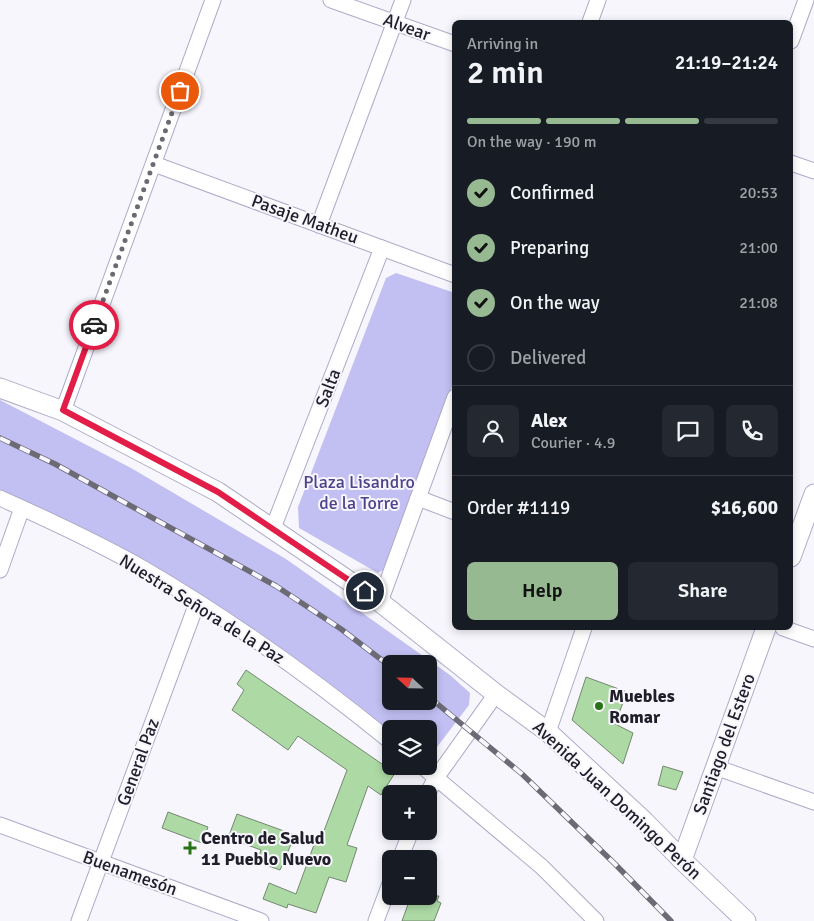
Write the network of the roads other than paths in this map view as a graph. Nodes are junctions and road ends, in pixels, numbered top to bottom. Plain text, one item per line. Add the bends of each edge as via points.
1 (213, 0) edge
2 (331, 0) edge
3 (403, 0) edge
4 (598, 0) edge
5 (806, 0) edge
6 (591, 20) edge
7 (395, 23) junction
8 (793, 36) edge
9 (452, 43) edge
10 (154, 164) junction
11 (793, 164) edge
12 (814, 172) edge
13 (319, 225) junction
14 (382, 248) junction
15 (452, 274) edge
16 (0, 388) edge
17 (452, 404) edge
18 (63, 410) junction
19 (814, 494) edge
20 (0, 498) edge
21 (418, 498) junction
22 (22, 508) junction
23 (452, 511) edge
24 (273, 528) junction
25 (793, 552) edge
26 (0, 570) edge
27 (380, 602) junction
28 (197, 603) junction
29 (583, 630) edge
30 (765, 630) edge
31 (789, 630) edge
32 (814, 639) edge
33 (496, 694) junction
34 (548, 732) junction
35 (382, 735) edge
36 (715, 767) junction
37 (432, 775) edge
38 (436, 778) junction
39 (432, 785) edge
40 (814, 802) edge
41 (0, 825) edge
42 (682, 860) junction
43 (101, 862) junction
44 (382, 905) edge
45 (79, 921) edge
46 (261, 921) edge
47 (376, 921) edge
48 (596, 921) edge
49 (746, 921) edge

1 - 10 street
2 - 7 street, Alvear
3 - 7 street
4 - 6 street
5 - 8 street
7 - 9 street, Alvear
7 - 13 street
10 - 13 street, Pasaje Matheu
10 - 18 street
11 - 12 street
13 - 14 street, Pasaje Matheu
14 - 15 street, Pasaje Matheu
14 - 24 street, Salta
16 - 18 street, Avenida Juan Domingo Perón
17 - 21 street
18 - 24 street, Avenida Juan Domingo Perón via 218,492
19 - 25 street
20 - 22 street, Nuestra Señora de la Paz
21 - 23 street
21 - 27 street
22 - 26 street
22 - 28 street, Nuestra Señora de la Paz via 146,570
24 - 27 street, Avenida Juan Domingo Perón
27 - 33 street, Avenida Juan Domingo Perón
28 - 35 street, Nuestra Señora de la Paz via 278,656
28 - 43 street, General Paz
29 - 34 street
30 - 36 street, Santiago del Estero
31 - 32 street
33 - 34 street, Avenida Juan Domingo Perón
33 - 38 street
34 - 42 street, Avenida Juan Domingo Perón
36 - 40 street
36 - 42 street, Santiago del Estero
37 - 38 street
38 - 39 street
38 - 48 street via 542,867
41 - 43 street, Buenamesón
42 - 49 street, Avenida Juan Domingo Perón
43 - 45 street, General Paz
43 - 46 street, Buenamesón
44 - 47 street

